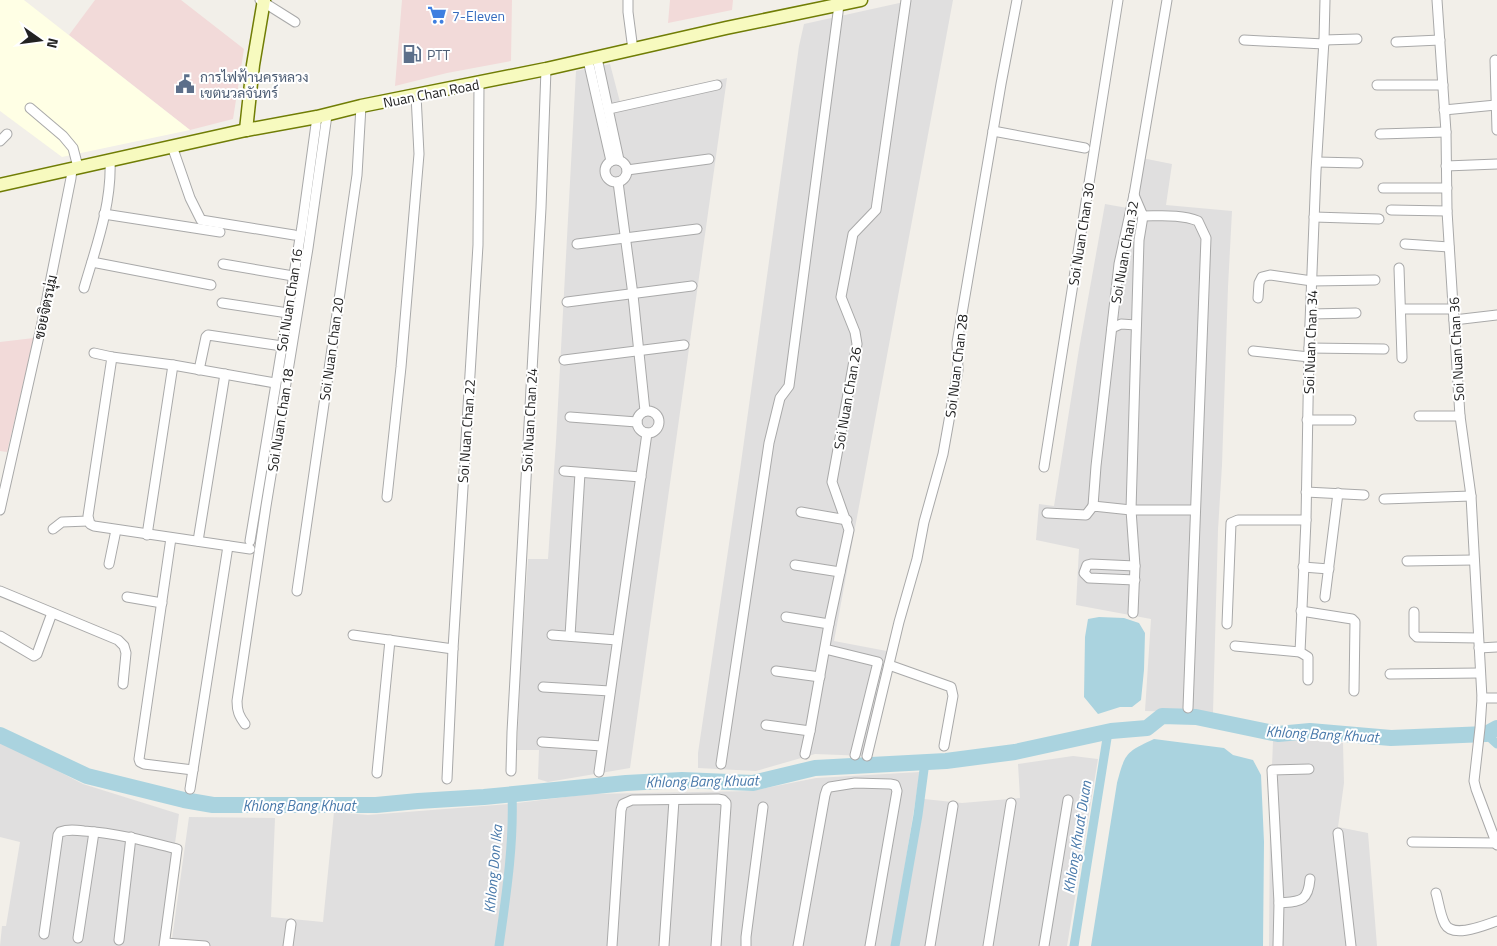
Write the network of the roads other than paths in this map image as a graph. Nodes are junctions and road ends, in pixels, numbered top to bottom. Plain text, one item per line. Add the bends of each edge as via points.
1 (628, 0) edge
2 (861, 0) edge
3 (906, 0) edge
4 (1017, 0) edge
5 (1118, 0) edge
6 (1166, 0) edge
7 (1325, 0) edge
8 (1437, 0) edge
9 (262, 1) edge
10 (838, 5) junction
11 (295, 22) dead end
12 (1357, 39) dead end
13 (1244, 40) dead end
14 (1440, 40) junction
15 (1324, 42) junction
16 (1396, 42) dead end
17 (633, 50) junction
18 (592, 59) junction
19 (1495, 60) dead end
20 (546, 69) junction
21 (479, 83) junction
22 (717, 85) dead end
23 (1377, 85) dead end
24 (1442, 86) junction
25 (416, 95) junction
26 (1496, 105) edge
27 (361, 106) junction
28 (30, 108) dead end
29 (609, 109) junction
30 (1444, 110) junction
31 (322, 116) junction
32 (246, 130) junction
33 (1497, 130) edge
34 (993, 131) junction
35 (1446, 132) junction
36 (6, 134) dead end
37 (1380, 134) dead end
38 (0, 141) edge
39 (172, 146) junction
40 (1084, 148) dead end
41 (708, 159) dead end
42 (110, 160) junction
43 (615, 161) junction
44 (1317, 162) junction
45 (1358, 163) dead end
46 (1497, 164) edge
47 (1446, 166) junction
48 (75, 168) junction
49 (627, 170) junction
50 (618, 182) junction
51 (0, 186) edge
52 (1383, 188) dead end
53 (1447, 188) junction
54 (1134, 194) junction
55 (1391, 210) dead end
56 (1447, 211) junction
57 (104, 214) junction
58 (1144, 216) junction
59 (1314, 217) junction
60 (1379, 219) dead end
61 (697, 229) dead end
62 (220, 232) dead end
63 (294, 235) dead end
64 (625, 238) junction
65 (577, 244) dead end
66 (1405, 244) dead end
67 (1449, 247) junction
68 (92, 262) junction
69 (223, 264) dead end
70 (1399, 268) dead end
71 (293, 276) junction
72 (1375, 280) dead end
73 (1312, 281) junction
74 (211, 285) dead end
75 (692, 286) dead end
76 (84, 288) dead end
77 (634, 295) junction
78 (1258, 298) dead end
79 (568, 302) dead end
80 (222, 303) dead end
81 (1401, 309) junction
82 (1453, 309) junction
83 (288, 313) junction
84 (1356, 313) dead end
85 (1311, 314) junction
86 (1497, 315) edge
87 (1454, 320) junction
88 (1136, 325) junction
89 (1112, 328) junction
90 (684, 345) dead end
91 (282, 346) junction
92 (1384, 349) dead end
93 (1253, 351) dead end
94 (638, 352) junction
95 (1309, 352) junction
96 (94, 353) dead end
97 (112, 357) junction
98 (1402, 358) dead end
99 (564, 360) dead end
100 (173, 365) junction
101 (200, 370) junction
102 (225, 374) junction
103 (275, 383) junction
104 (645, 410) junction
105 (1419, 416) dead end
106 (1460, 416) junction
107 (570, 417) dead end
108 (1307, 420) junction
109 (1351, 420) dead end
110 (636, 422) junction
111 (647, 433) junction
112 (265, 444) junction
113 (276, 446) junction
114 (1044, 467) dead end
115 (564, 471) dead end
116 (580, 473) junction
117 (641, 477) junction
118 (1306, 492) junction
119 (1338, 493) junction
120 (1364, 495) dead end
121 (1471, 496) junction
122 (387, 497) dead end
123 (1384, 499) dead end
124 (1093, 506) junction
125 (0, 510) edge
126 (1131, 510) junction
127 (1195, 510) junction
128 (801, 512) dead end
129 (1047, 513) dead end
130 (847, 520) junction
131 (1306, 520) junction
132 (88, 521) junction
133 (53, 528) dead end
134 (116, 530) junction
135 (148, 535) junction
136 (171, 538) junction
137 (198, 542) junction
138 (228, 546) junction
139 (1474, 560) junction
140 (1407, 561) dead end
141 (109, 564) dead end
142 (795, 565) dead end
143 (1135, 566) junction
144 (1303, 568) junction
145 (1329, 569) junction
146 (840, 572) junction
147 (1135, 580) junction
148 (0, 591) edge
149 (297, 591) dead end
150 (1325, 596) dead end
151 (127, 597) dead end
152 (162, 603) junction
153 (1301, 611) junction
154 (1414, 612) dead end
155 (52, 613) junction
156 (1134, 613) dead end
157 (786, 617) dead end
158 (829, 624) junction
159 (1227, 624) dead end
160 (353, 635) dead end
161 (552, 635) dead end
162 (0, 636) edge
163 (570, 636) junction
164 (1478, 638) junction
165 (390, 640) junction
166 (617, 640) junction
167 (1235, 646) dead end
168 (1497, 647) edge
169 (1478, 648) junction
170 (825, 649) junction
171 (453, 650) junction
172 (1300, 652) junction
173 (889, 665) junction
174 (776, 671) dead end
175 (1480, 673) junction
176 (1390, 674) dead end
177 (820, 676) junction
178 (1308, 680) dead end
179 (123, 684) dead end
180 (543, 687) dead end
181 (610, 691) junction
182 (1354, 691) dead end
183 (1482, 698) junction
184 (1497, 698) edge
185 (1188, 708) dead end
186 (245, 724) dead end
187 (766, 725) dead end
188 (810, 731) junction
189 (542, 742) dead end
190 (602, 746) junction
191 (944, 746) dead end
192 (805, 754) dead end
193 (855, 755) dead end
194 (867, 756) dead end
195 (721, 764) dead end
196 (1309, 769) dead end
197 (193, 770) junction
198 (511, 771) dead end
199 (599, 772) dead end
200 (377, 773) dead end
201 (447, 778) dead end
202 (190, 789) dead end
203 (674, 800) junction
204 (1068, 800) dead end
205 (1012, 803) dead end
206 (953, 806) dead end
207 (764, 807) dead end
208 (94, 832) junction
209 (1338, 833) dead end
210 (131, 837) junction
211 (1412, 842) dead end
212 (1497, 844) edge
213 (1310, 879) dead end
214 (1436, 893) dead end
215 (1279, 903) junction
216 (1497, 921) edge
217 (291, 924) dead end
218 (44, 934) dead end
219 (78, 938) dead end
220 (119, 940) dead end
221 (165, 944) edge
222 (205, 946) edge
223 (288, 946) edge
224 (612, 946) edge
225 (664, 946) edge
226 (716, 946) edge
227 (746, 946) edge
228 (798, 946) edge
229 (870, 946) edge
230 (930, 946) edge
231 (988, 946) edge
232 (1044, 946) edge
233 (1278, 946) edge
234 (1351, 946) edge

1 - 17 street
2 - 10 main road, Nuan Chan Road
3 - 130 street, Soi Nuan Chan 26 via 876,210 852,234 841,297 858,344 832,482
4 - 34 street, Soi Nuan Chan 28
5 - 114 street, Soi Nuan Chan 30
6 - 54 street, Soi Nuan Chan 32
7 - 15 street, Soi Nuan Chan 34
8 - 14 street, Soi Nuan Chan 36
9 - 11 street
9 - 32 main road
10 - 17 main road, Nuan Chan Road
10 - 195 street via 790,386 780,398 769,443
12 - 15 street
13 - 15 street
14 - 16 street
14 - 24 street, Soi Nuan Chan 36
15 - 44 street, Soi Nuan Chan 34
17 - 18 main road, Nuan Chan Road
18 - 20 main road, Nuan Chan Road
18 - 29 street
18 - 43 street
19 - 26 street
20 - 21 main road, Nuan Chan Road
20 - 198 street, Soi Nuan Chan 24
21 - 25 main road, Nuan Chan Road
21 - 171 street, Soi Nuan Chan 22 via 478,245
22 - 29 street
23 - 24 street
24 - 30 street, Soi Nuan Chan 36
25 - 27 main road, Nuan Chan Road
25 - 122 street via 419,154
26 - 30 street
26 - 33 street
27 - 31 main road, Nuan Chan Road
27 - 149 street, Soi Nuan Chan 20 via 357,175
28 - 48 street via 73,148
29 - 43 street
30 - 35 street, Soi Nuan Chan 36
31 - 32 main road, Nuan Chan Road
31 - 71 street, Soi Nuan Chan 16
31 - 113 street, Soi Nuan Chan 18 via 308,248
32 - 39 main road, Nuan Chan Road
34 - 40 street
34 - 173 street, Soi Nuan Chan 28 via 957,343 958,370 953,405
35 - 37 street
35 - 47 street, Soi Nuan Chan 36
36 - 38 street
39 - 42 main road, Nuan Chan Road
39 - 63 street via 201,220
41 - 49 street
42 - 48 main road, Nuan Chan Road
42 - 57 street
43 - 49 street via 624,163
43 - 50 street via 606,166 605,174 609,180
44 - 45 street
44 - 59 street, Soi Nuan Chan 34
46 - 47 street
47 - 53 street, Soi Nuan Chan 36
48 - 51 main road, Nuan Chan Road
48 - 125 street, ซอยจิตรนุ่ม
49 - 50 street via 625,177
50 - 64 street
52 - 53 street
53 - 56 street, Soi Nuan Chan 36
54 - 58 street
54 - 89 street, Soi Nuan Chan 32 via 1119,264
55 - 56 street
56 - 67 street, Soi Nuan Chan 36
57 - 62 street
57 - 68 street
58 - 88 street via 1139,240
58 - 127 street via 1194,219 1206,238
59 - 60 street
59 - 73 street, Soi Nuan Chan 34
61 - 64 street
64 - 65 street
64 - 77 street
66 - 67 street
67 - 82 street, Soi Nuan Chan 36
68 - 74 street
68 - 76 street
69 - 71 street
70 - 81 street
71 - 83 street, Soi Nuan Chan 16
72 - 73 street
73 - 78 street via 1262,277
73 - 85 street, Soi Nuan Chan 34
75 - 77 street
77 - 79 street
77 - 94 street
80 - 83 street
81 - 82 street
81 - 98 street
82 - 87 street, Soi Nuan Chan 36
83 - 91 street, Soi Nuan Chan 16
84 - 85 street
85 - 95 street, Soi Nuan Chan 34
86 - 87 street
87 - 106 street, Soi Nuan Chan 36
88 - 89 street via 1121,324
88 - 126 street
89 - 124 street, Soi Nuan Chan 32
90 - 94 street
91 - 101 street via 208,335
91 - 103 street, Soi Nuan Chan 16
92 - 95 street
93 - 95 street
94 - 99 street
94 - 104 street
95 - 108 street, Soi Nuan Chan 34
96 - 97 street
97 - 100 street
97 - 132 street
100 - 101 street
100 - 135 street
101 - 102 street
102 - 103 street
102 - 137 street
103 - 112 street, Soi Nuan Chan 16
104 - 110 street
104 - 111 street via 656,414 660,421 658,429
105 - 106 street
106 - 121 street, Soi Nuan Chan 36
107 - 110 street
108 - 109 street
108 - 118 street, Soi Nuan Chan 34
110 - 111 street via 639,430
111 - 117 street
112 - 113 street
112 - 138 street, Soi Nuan Chan 16 via 250,545
113 - 186 street, Soi Nuan Chan 18 via 237,701 239,716
115 - 116 street
116 - 117 street
116 - 163 street
117 - 166 street
118 - 119 street
118 - 131 street, Soi Nuan Chan 34
119 - 120 street
119 - 145 street
121 - 123 street
121 - 139 street, Soi Nuan Chan 36
124 - 126 street
124 - 129 street via 1086,515
126 - 127 street
126 - 143 street
127 - 185 street
128 - 130 street
130 - 146 street, Soi Nuan Chan 26 via 849,530
131 - 144 street, Soi Nuan Chan 34
131 - 159 street via 1238,520 1231,523
132 - 133 street via 62,522
132 - 134 street via 94,526
134 - 135 street
134 - 141 street
135 - 136 street
136 - 137 street
136 - 152 street
137 - 138 street
138 - 197 street
139 - 140 street
139 - 164 street, Soi Nuan Chan 36
142 - 146 street
143 - 147 street
143 - 147 street via 1091,564 1084,573 1089,578
144 - 145 street
144 - 153 street, Soi Nuan Chan 34
145 - 150 street
146 - 158 street, Soi Nuan Chan 26
147 - 156 street
148 - 155 street
151 - 152 street
152 - 197 street via 139,759 144,764
153 - 172 street, Soi Nuan Chan 34
153 - 182 street via 1355,622
154 - 164 street via 1414,634 1417,638
155 - 162 street via 34,656
155 - 179 street via 118,640 124,646
157 - 158 street
158 - 170 street, Soi Nuan Chan 26
160 - 165 street
161 - 163 street
163 - 166 street
164 - 169 street, Soi Nuan Chan 36
165 - 171 street
165 - 200 street
166 - 181 street
167 - 172 street
168 - 169 street
169 - 175 street, Soi Nuan Chan 36
170 - 177 street, Soi Nuan Chan 26
170 - 193 street via 878,662
171 - 201 street, Soi Nuan Chan 22
172 - 178 street, Soi Nuan Chan 34 via 1308,658
173 - 191 street via 951,687
173 - 194 street, Soi Nuan Chan 28
174 - 177 street
175 - 176 street
175 - 183 street, Soi Nuan Chan 36
177 - 188 street, Soi Nuan Chan 26
180 - 181 street
181 - 190 street
183 - 184 street
183 - 212 street, Soi Nuan Chan 36 via 1474,781
187 - 188 street
188 - 192 street, Soi Nuan Chan 26
189 - 190 street
190 - 199 street
196 - 215 street via 1272,770
197 - 202 street
203 - 224 street via 632,800 623,804
203 - 225 street
203 - 226 street via 723,800 726,803
204 - 232 street
205 - 231 street
206 - 230 street
207 - 227 street
208 - 210 street
208 - 218 street via 68,830 58,835
208 - 219 street
209 - 234 street
210 - 220 street
210 - 221 street via 177,850
211 - 212 street
213 - 215 street via 1304,899
214 - 216 street via 1445,924 1454,931
215 - 233 street
217 - 223 street
221 - 222 street
228 - 229 street via 827,789 855,783 890,784 895,785 897,791

